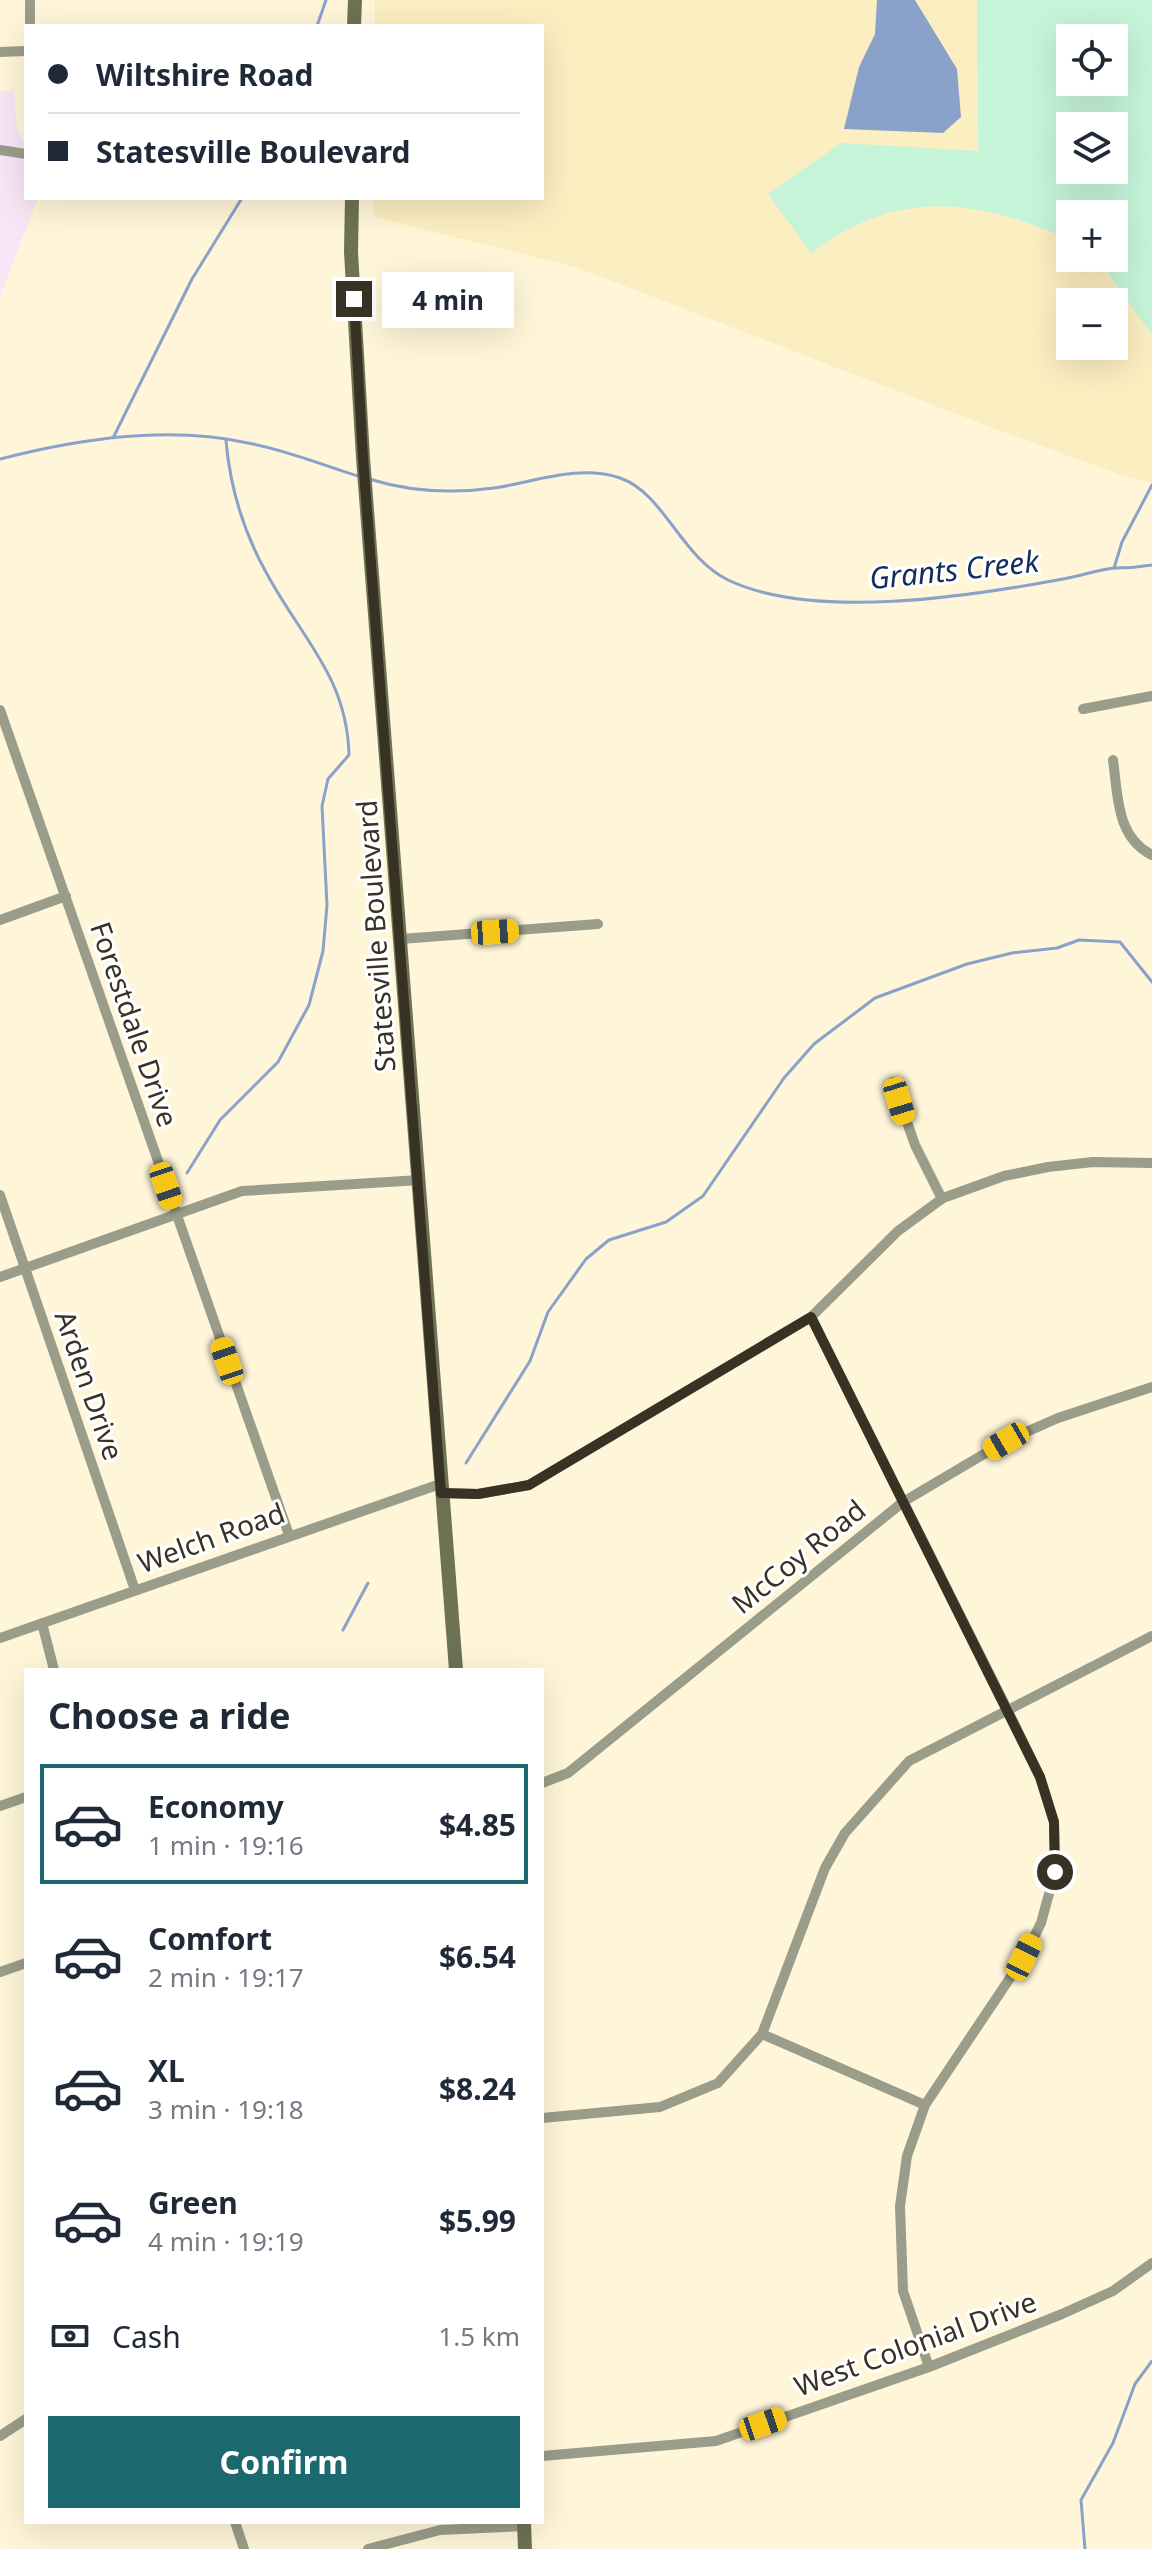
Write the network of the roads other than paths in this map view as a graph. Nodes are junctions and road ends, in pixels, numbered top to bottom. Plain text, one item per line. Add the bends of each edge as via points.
1 (30, 0) edge
2 (355, 0) edge
3 (30, 24) edge
4 (354, 24) edge
5 (24, 51) edge
6 (0, 52) edge
7 (0, 150) edge
8 (24, 154) edge
9 (352, 200) edge
10 (1152, 696) edge
11 (1083, 709) dead end
12 (0, 710) edge
13 (1113, 760) dead end
14 (1152, 855) edge
15 (66, 896) junction
16 (0, 920) edge
17 (598, 924) dead end
18 (401, 939) junction
19 (893, 1082) dead end
20 (1152, 1163) edge
21 (420, 1180) junction
22 (0, 1195) edge
23 (942, 1199) junction
24 (176, 1215) junction
25 (25, 1268) junction
26 (0, 1277) edge
27 (811, 1317) junction
28 (1152, 1387) edge
29 (440, 1489) junction
30 (903, 1502) junction
31 (289, 1535) junction
32 (135, 1590) junction
33 (42, 1623) junction
34 (1152, 1636) edge
35 (0, 1638) edge
36 (53, 1668) edge
37 (456, 1668) edge
38 (1007, 1709) junction
39 (544, 1782) edge
40 (24, 1798) edge
41 (0, 1806) edge
42 (24, 1964) edge
43 (0, 1972) edge
44 (762, 2034) junction
45 (925, 2105) junction
46 (544, 2118) edge
47 (1152, 2264) edge
48 (929, 2367) junction
49 (24, 2420) edge
50 (0, 2436) edge
51 (544, 2456) edge
52 (236, 2524) edge
53 (524, 2524) edge
54 (244, 2549) edge
55 (368, 2549) edge
56 (525, 2549) edge

1 - 3 street
2 - 4 main road
5 - 6 street
7 - 8 street
9 - 18 main road, Statesville Boulevard via 363,458
10 - 11 street
12 - 15 street, Forestdale Drive
13 - 14 street via 1125,830
15 - 16 street
15 - 24 street, Forestdale Drive
17 - 18 street
18 - 21 main road, Statesville Boulevard
19 - 23 street via 915,1145
20 - 23 street, Welch Road via 1048,1167 1004,1176
21 - 24 street via 242,1191
21 - 29 main road, Statesville Boulevard
22 - 25 street, Arden Drive
23 - 27 street, Welch Road via 898,1231
24 - 25 street
24 - 31 street, Forestdale Drive
25 - 26 street
25 - 32 street, Arden Drive
27 - 29 street, Welch Road via 529,1485 478,1494
27 - 30 street
28 - 30 street, McCoy Road via 1006,1441
29 - 31 street, Welch Road
29 - 37 main road, Statesville Boulevard
30 - 38 street
30 - 39 street, McCoy Road via 568,1773
31 - 32 street, Welch Road
32 - 33 street, Welch Road
33 - 35 street, Welch Road
33 - 36 street
34 - 38 street
38 - 44 street via 909,1761 845,1833 825,1868
38 - 45 street via 1040,1777 1054,1822 1050,1897 1024,1957
40 - 41 street
42 - 43 street
44 - 45 street
44 - 46 street via 718,2083 660,2107
45 - 48 street via 907,2156 900,2206 903,2291
47 - 48 street, West Colonial Drive via 1113,2291
48 - 51 street, West Colonial Drive via 716,2441
49 - 50 street
52 - 54 street
53 - 55 street via 440,2530
53 - 56 main road

